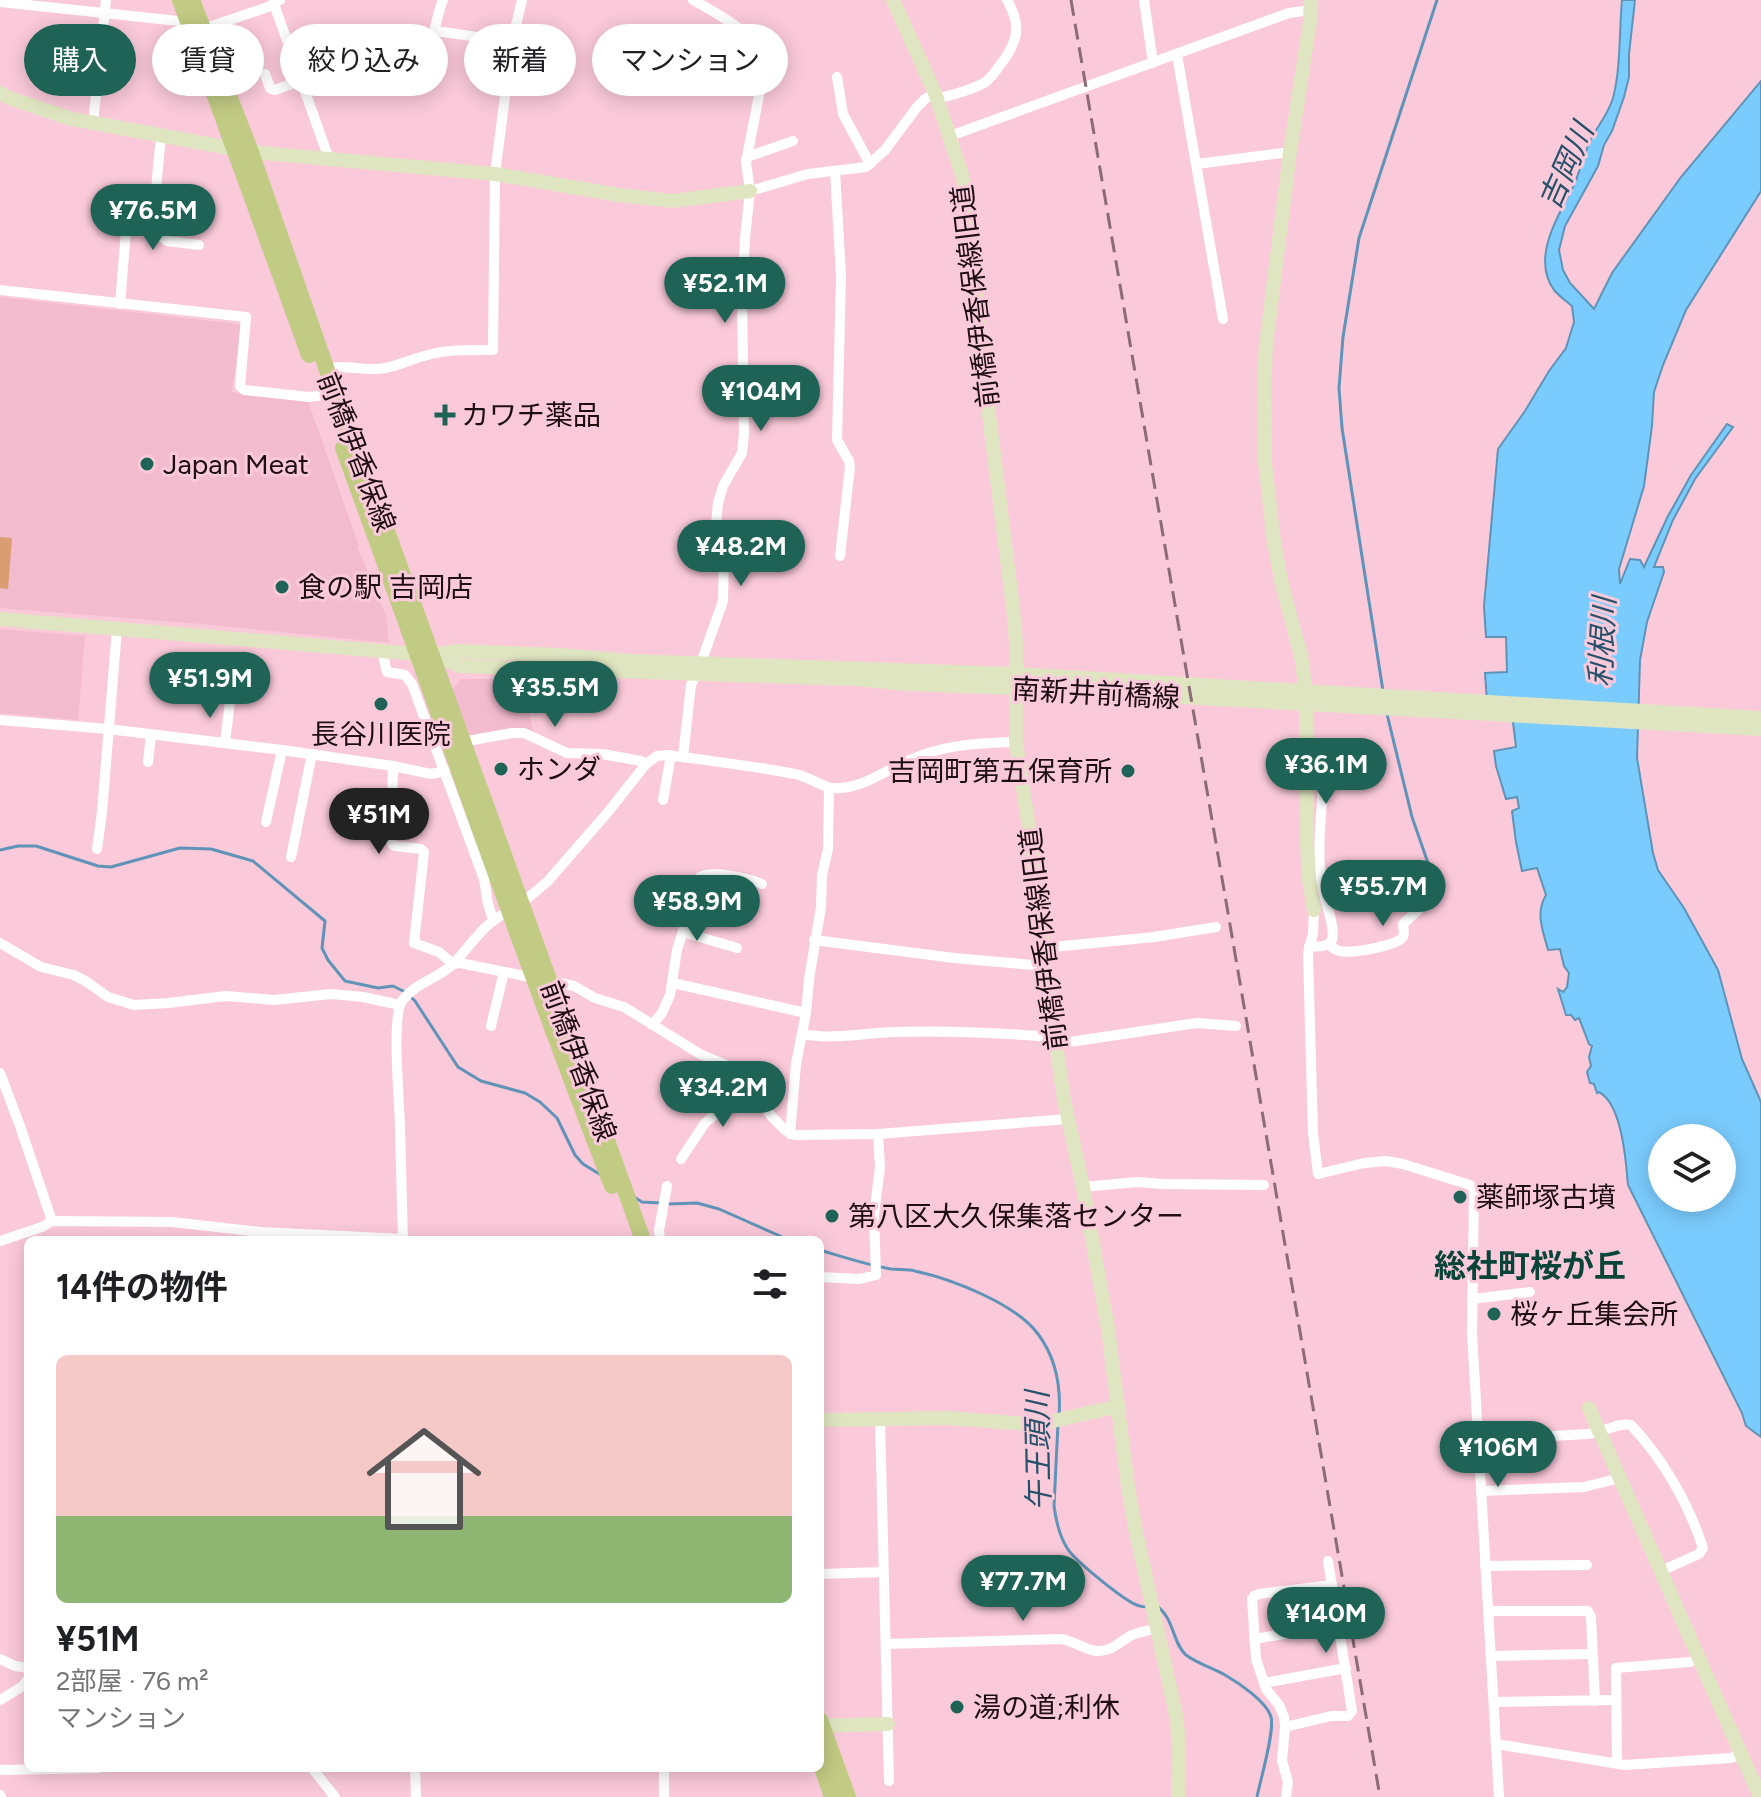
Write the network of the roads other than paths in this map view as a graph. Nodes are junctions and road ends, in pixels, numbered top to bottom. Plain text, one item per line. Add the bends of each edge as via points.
1 (106, 0) edge
2 (180, 0) edge
3 (192, 0) edge
4 (443, 0) edge
5 (522, 0) edge
6 (693, 0) edge
7 (893, 0) edge
8 (1007, 0) edge
9 (1148, 1) edge
10 (0, 2) edge
11 (277, 2) edge
12 (1314, 3) edge
13 (104, 13) junction
14 (181, 24) edge
15 (194, 24) edge
16 (195, 24) edge
17 (202, 24) edge
18 (284, 24) edge
19 (436, 24) edge
20 (516, 24) edge
21 (1177, 55) junction
22 (1153, 63) junction
23 (265, 74) dead end
24 (837, 77) dead end
25 (280, 88) edge
26 (0, 93) edge
27 (222, 96) edge
28 (307, 96) edge
29 (505, 96) edge
30 (935, 96) junction
31 (93, 123) junction
32 (161, 135) junction
33 (950, 136) junction
34 (793, 141) dead end
35 (242, 150) junction
36 (1290, 152) junction
37 (747, 157) junction
38 (329, 159) junction
39 (870, 164) junction
40 (1197, 164) junction
41 (835, 171) junction
42 (495, 174) junction
43 (750, 191) junction
44 (196, 206) dead end
45 (112, 228) dead end
46 (126, 231) junction
47 (199, 245) dead end
48 (0, 290) edge
49 (120, 304) junction
50 (1223, 319) dead end
51 (326, 369) junction
52 (324, 395) junction
53 (840, 556) dead end
54 (0, 619) edge
55 (117, 629) junction
56 (382, 651) junction
57 (425, 654) junction
58 (698, 668) junction
59 (1016, 681) junction
60 (1307, 698) junction
61 (1329, 699) junction
62 (230, 701) dead end
63 (1761, 718) edge
64 (0, 720) edge
65 (108, 729) junction
66 (1761, 729) edge
67 (151, 735) junction
68 (462, 742) junction
69 (1016, 742) junction
70 (225, 743) junction
71 (282, 750) junction
72 (312, 754) junction
73 (671, 755) junction
74 (683, 757) junction
75 (148, 762) dead end
76 (646, 764) junction
77 (393, 766) junction
78 (445, 771) junction
79 (1323, 787) dead end
80 (829, 788) junction
81 (663, 800) dead end
82 (266, 822) dead end
83 (97, 849) dead end
84 (291, 857) dead end
85 (762, 884) dead end
86 (516, 907) junction
87 (1419, 909) dead end
88 (1314, 910) joint
89 (493, 920) junction
90 (1216, 927) dead end
91 (683, 932) junction
92 (814, 940) junction
93 (0, 943) edge
94 (1329, 944) junction
95 (1309, 946) junction
96 (737, 948) dead end
97 (1043, 948) junction
98 (453, 964) junction
99 (1045, 966) junction
100 (504, 972) junction
101 (533, 978) junction
102 (550, 982) junction
103 (673, 983) junction
104 (401, 1002) junction
105 (806, 1013) junction
106 (652, 1025) junction
107 (491, 1026) dead end
108 (1236, 1026) dead end
109 (802, 1034) junction
110 (1055, 1040) junction
111 (0, 1073) edge
112 (749, 1086) junction
113 (1068, 1119) junction
114 (790, 1134) junction
115 (878, 1134) junction
116 (681, 1159) dead end
117 (1264, 1185) dead end
118 (667, 1186) dead end
119 (1083, 1187) junction
120 (625, 1206) junction
121 (52, 1221) junction
122 (332, 1236) edge
123 (403, 1236) edge
124 (630, 1236) edge
125 (641, 1236) edge
126 (660, 1236) edge
127 (0, 1241) edge
128 (824, 1277) edge
129 (1530, 1292) dead end
130 (1472, 1299) junction
131 (1119, 1406) junction
132 (1589, 1408) dead end
133 (880, 1419) junction
134 (824, 1420) edge
135 (1600, 1433) junction
136 (1479, 1440) junction
137 (1620, 1478) junction
138 (1481, 1491) junction
139 (1328, 1561) dead end
140 (1587, 1565) dead end
141 (1485, 1566) junction
142 (1661, 1571) junction
143 (883, 1572) junction
144 (824, 1574) edge
145 (1332, 1585) junction
146 (1488, 1611) junction
147 (1338, 1625) junction
148 (1157, 1628) junction
149 (1254, 1639) junction
150 (886, 1644) junction
151 (1592, 1654) junction
152 (1491, 1656) junction
153 (1699, 1658) junction
154 (0, 1659) edge
155 (24, 1667) edge
156 (1346, 1668) junction
157 (1264, 1683) junction
158 (24, 1685) edge
159 (0, 1700) edge
160 (1616, 1700) junction
161 (1595, 1701) junction
162 (1494, 1702) junction
163 (824, 1724) edge
164 (888, 1724) junction
165 (1285, 1727) junction
166 (824, 1732) edge
167 (1496, 1744) junction
168 (1741, 1754) junction
169 (1617, 1764) junction
170 (0, 1770) edge
171 (24, 1770) edge
172 (315, 1772) edge
173 (415, 1772) edge
174 (664, 1772) edge
175 (823, 1772) edge
176 (889, 1781) dead end
177 (335, 1797) edge
178 (416, 1797) edge
179 (664, 1797) edge
180 (832, 1797) edge
181 (848, 1797) edge
182 (1178, 1797) edge
183 (1286, 1797) edge
184 (1499, 1797) edge
185 (1760, 1797) edge

1 - 13 street
2 - 15 main road, 前橋伊香保線
3 - 16 main road, 前橋伊香保線
4 - 19 street
5 - 20 street
6 - 37 street via 745,33 763,60
7 - 30 street, 前橋伊香保線旧道
8 - 30 street via 1017,22 1016,35 988,81
9 - 22 street
10 - 13 street
11 - 17 street
11 - 18 street
12 - 21 street
12 - 36 street
13 - 14 street
13 - 31 street
21 - 22 street
21 - 40 street
22 - 33 street
23 - 25 street via 270,88
24 - 39 street via 843,114
26 - 31 street
27 - 35 main road, 前橋伊香保線
28 - 38 street
29 - 42 street
30 - 33 street, 前橋伊香保線旧道
30 - 39 street via 917,107
31 - 32 street
32 - 35 street
32 - 44 street via 155,201
33 - 59 street, 前橋伊香保線旧道 via 969,216 1013,608
34 - 37 street
35 - 38 street
35 - 51 main road, 前橋伊香保線
35 - 52 main road, 前橋伊香保線 via 260,231
36 - 40 street
36 - 60 street via 1266,345 1265,451 1277,567
37 - 43 street
38 - 42 street
39 - 41 street
40 - 50 street
41 - 43 street
41 - 53 street via 841,275 837,443 850,467
42 - 43 street via 672,201
42 - 51 street via 493,350 449,351 375,369
43 - 58 street via 742,298 742,453 718,503 715,534 724,551 723,601
45 - 46 street
46 - 47 street
46 - 49 street
48 - 49 street
49 - 52 street via 246,317 240,386
51 - 57 main road, 前橋伊香保線
52 - 57 main road, 前橋伊香保線
54 - 55 street, 南新井前橋線
55 - 56 street, 南新井前橋線
55 - 65 street
56 - 57 street, 南新井前橋線
56 - 78 street via 387,672 405,675 412,684
57 - 58 street, 南新井前橋線 via 460,666
57 - 68 main road, 前橋伊香保線
57 - 86 main road, 前橋伊香保線
58 - 59 street, 南新井前橋線 via 909,684
58 - 74 street via 691,685
59 - 60 street, 南新井前橋線
59 - 69 street, 前橋伊香保線旧道
60 - 61 street, 南新井前橋線
60 - 88 street via 1307,845
61 - 63 street, 南新井前橋線
61 - 66 street, 南新井前橋線
62 - 70 street
64 - 65 street
65 - 67 street
65 - 83 street
67 - 70 street
67 - 75 street
68 - 76 street via 524,733 567,753
68 - 86 main road, 前橋伊香保線
69 - 80 street via 945,749 918,756 860,785
69 - 97 street, 前橋伊香保線旧道
70 - 71 street
71 - 72 street
71 - 82 street
72 - 77 street
72 - 84 street
73 - 74 street
73 - 76 street
73 - 81 street
74 - 80 street via 797,774
76 - 86 street via 548,881
77 - 78 street via 431,774
77 - 98 street via 392,844 424,852 414,943
78 - 89 street via 484,879
79 - 94 street via 1320,867 1332,926
80 - 92 street via 828,849
85 - 91 street via 702,875
86 - 89 street
86 - 101 main road, 前橋伊香保線
86 - 102 main road, 前橋伊香保線
87 - 94 street via 1403,924 1403,936 1387,945 1344,952
88 - 95 street
89 - 98 street
90 - 97 street
91 - 96 street
91 - 103 street
92 - 99 street
92 - 105 street
93 - 104 street via 41,967 74,975 108,997 134,1005 331,994
94 - 95 street
95 - 130 street via 1318,1174 1386,1161 1472,1186
97 - 99 street, 前橋伊香保線旧道
98 - 100 street
98 - 104 street
99 - 110 street, 前橋伊香保線旧道
100 - 101 street
100 - 107 street
101 - 102 street
101 - 120 main road, 前橋伊香保線 via 602,1161
102 - 106 street via 619,1004
102 - 120 main road, 前橋伊香保線 via 620,1176
103 - 105 street
103 - 106 street
104 - 123 street via 397,1042
105 - 109 street
106 - 112 street via 738,1070
108 - 110 street via 1197,1023
109 - 110 street via 995,1032
109 - 114 street
110 - 113 street, 前橋伊香保線旧道
111 - 121 street
112 - 114 street
112 - 116 street via 705,1123
113 - 115 street
113 - 119 street, 前橋伊香保線旧道
114 - 115 street
115 - 128 street via 876,1272 861,1279
117 - 119 street via 1137,1182
118 - 126 street
119 - 131 street, 前橋伊香保線旧道
120 - 124 main road
120 - 125 main road
121 - 122 street via 172,1222
121 - 127 street
129 - 130 street
130 - 136 street
131 - 133 street via 1019,1424
131 - 148 street, 前橋伊香保線旧道 via 1128,1487
132 - 135 street
133 - 134 street
133 - 143 street
135 - 136 street
135 - 137 street
135 - 142 street via 1624,1424 1634,1428 1689,1512 1703,1550
136 - 138 street
137 - 138 street via 1584,1487
137 - 142 street
138 - 141 street
139 - 145 street
140 - 141 street
141 - 146 street
142 - 153 street
143 - 144 street
143 - 150 street
145 - 147 street
145 - 149 street via 1254,1596
146 - 151 street via 1588,1611
146 - 152 street
147 - 149 street
147 - 156 street
148 - 150 street via 1099,1651 1061,1639
148 - 182 street, 前橋伊香保線旧道 via 1177,1720
149 - 157 street
150 - 164 street
151 - 152 street
151 - 161 street
152 - 162 street
153 - 160 street via 1617,1666
153 - 168 street
154 - 155 street
156 - 157 street
156 - 165 street via 1350,1715
157 - 165 street
158 - 159 street
160 - 161 street
160 - 169 street
161 - 162 street
162 - 167 street
163 - 164 street
164 - 176 street
165 - 183 street
166 - 181 main road
167 - 169 street
167 - 184 street
168 - 169 street
168 - 185 street
170 - 171 street
172 - 177 street
173 - 178 street
174 - 179 street
175 - 180 main road

